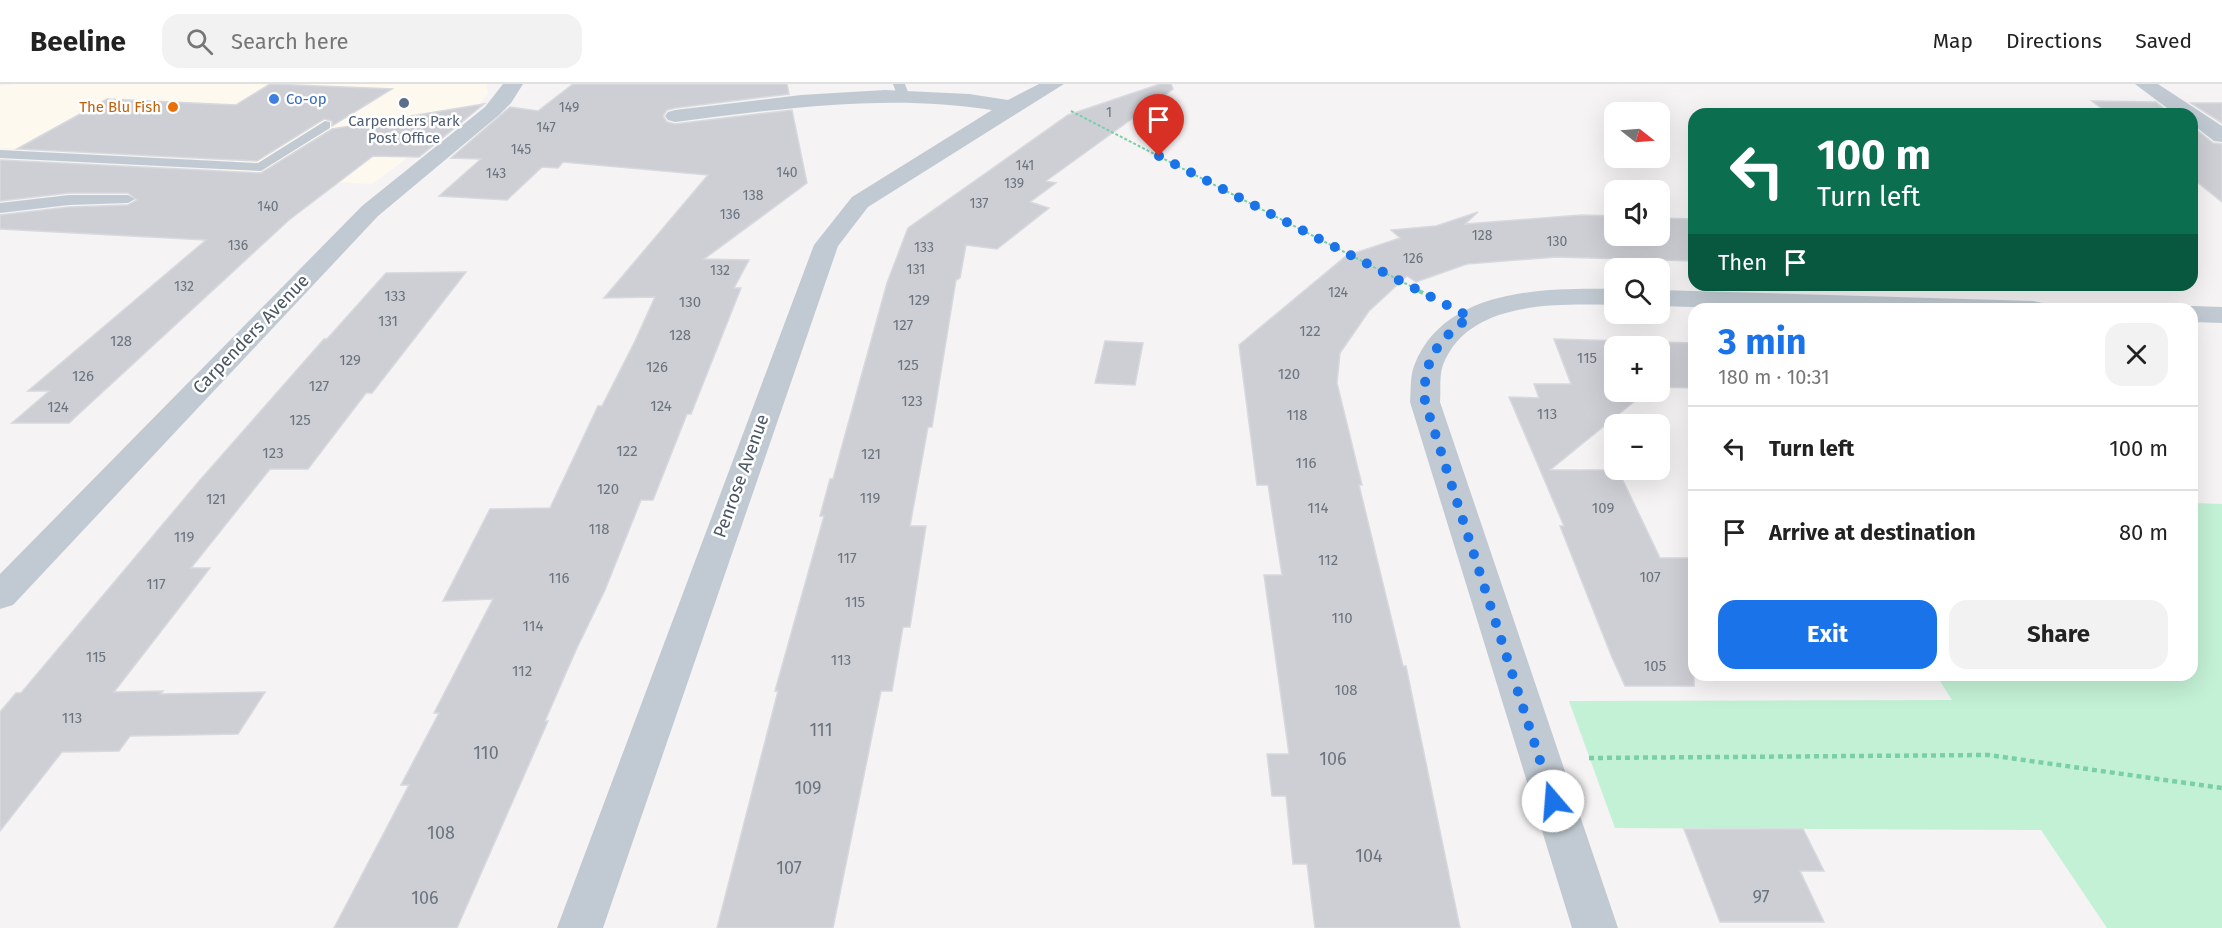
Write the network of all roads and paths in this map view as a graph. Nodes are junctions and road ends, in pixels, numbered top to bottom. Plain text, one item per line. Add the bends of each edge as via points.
1 (513, 84) edge
2 (2145, 84) edge
3 (901, 90) edge
4 (1033, 94) edge
5 (2180, 108) edge
6 (675, 116) dead end
7 (2198, 120) edge
8 (325, 124) dead end
9 (2222, 136) edge
10 (0, 154) edge
11 (128, 199) dead end
12 (0, 208) edge
13 (1604, 297) edge
14 (1670, 298) edge
15 (1829, 303) edge
16 (2198, 314) edge
17 (2222, 315) edge
18 (1470, 317) junction
19 (0, 596) edge
20 (1539, 759) junction
21 (2222, 788) edge
22 (580, 928) edge
23 (1595, 928) edge

1 - 19 street, Carpenders Avenue via 492,111 370,211
2 - 5 street
3 - 4 street via 968,98
3 - 6 street
4 - 18 path
4 - 22 street, Penrose Avenue via 860,202 826,245
7 - 9 street
8 - 10 lane via 261,167
11 - 12 lane via 69,200
13 - 18 street via 1537,298
14 - 15 street
16 - 17 street
18 - 20 street via 1453,329 1430,361 1424,380 1425,402
20 - 21 path via 1988,755
20 - 23 street

